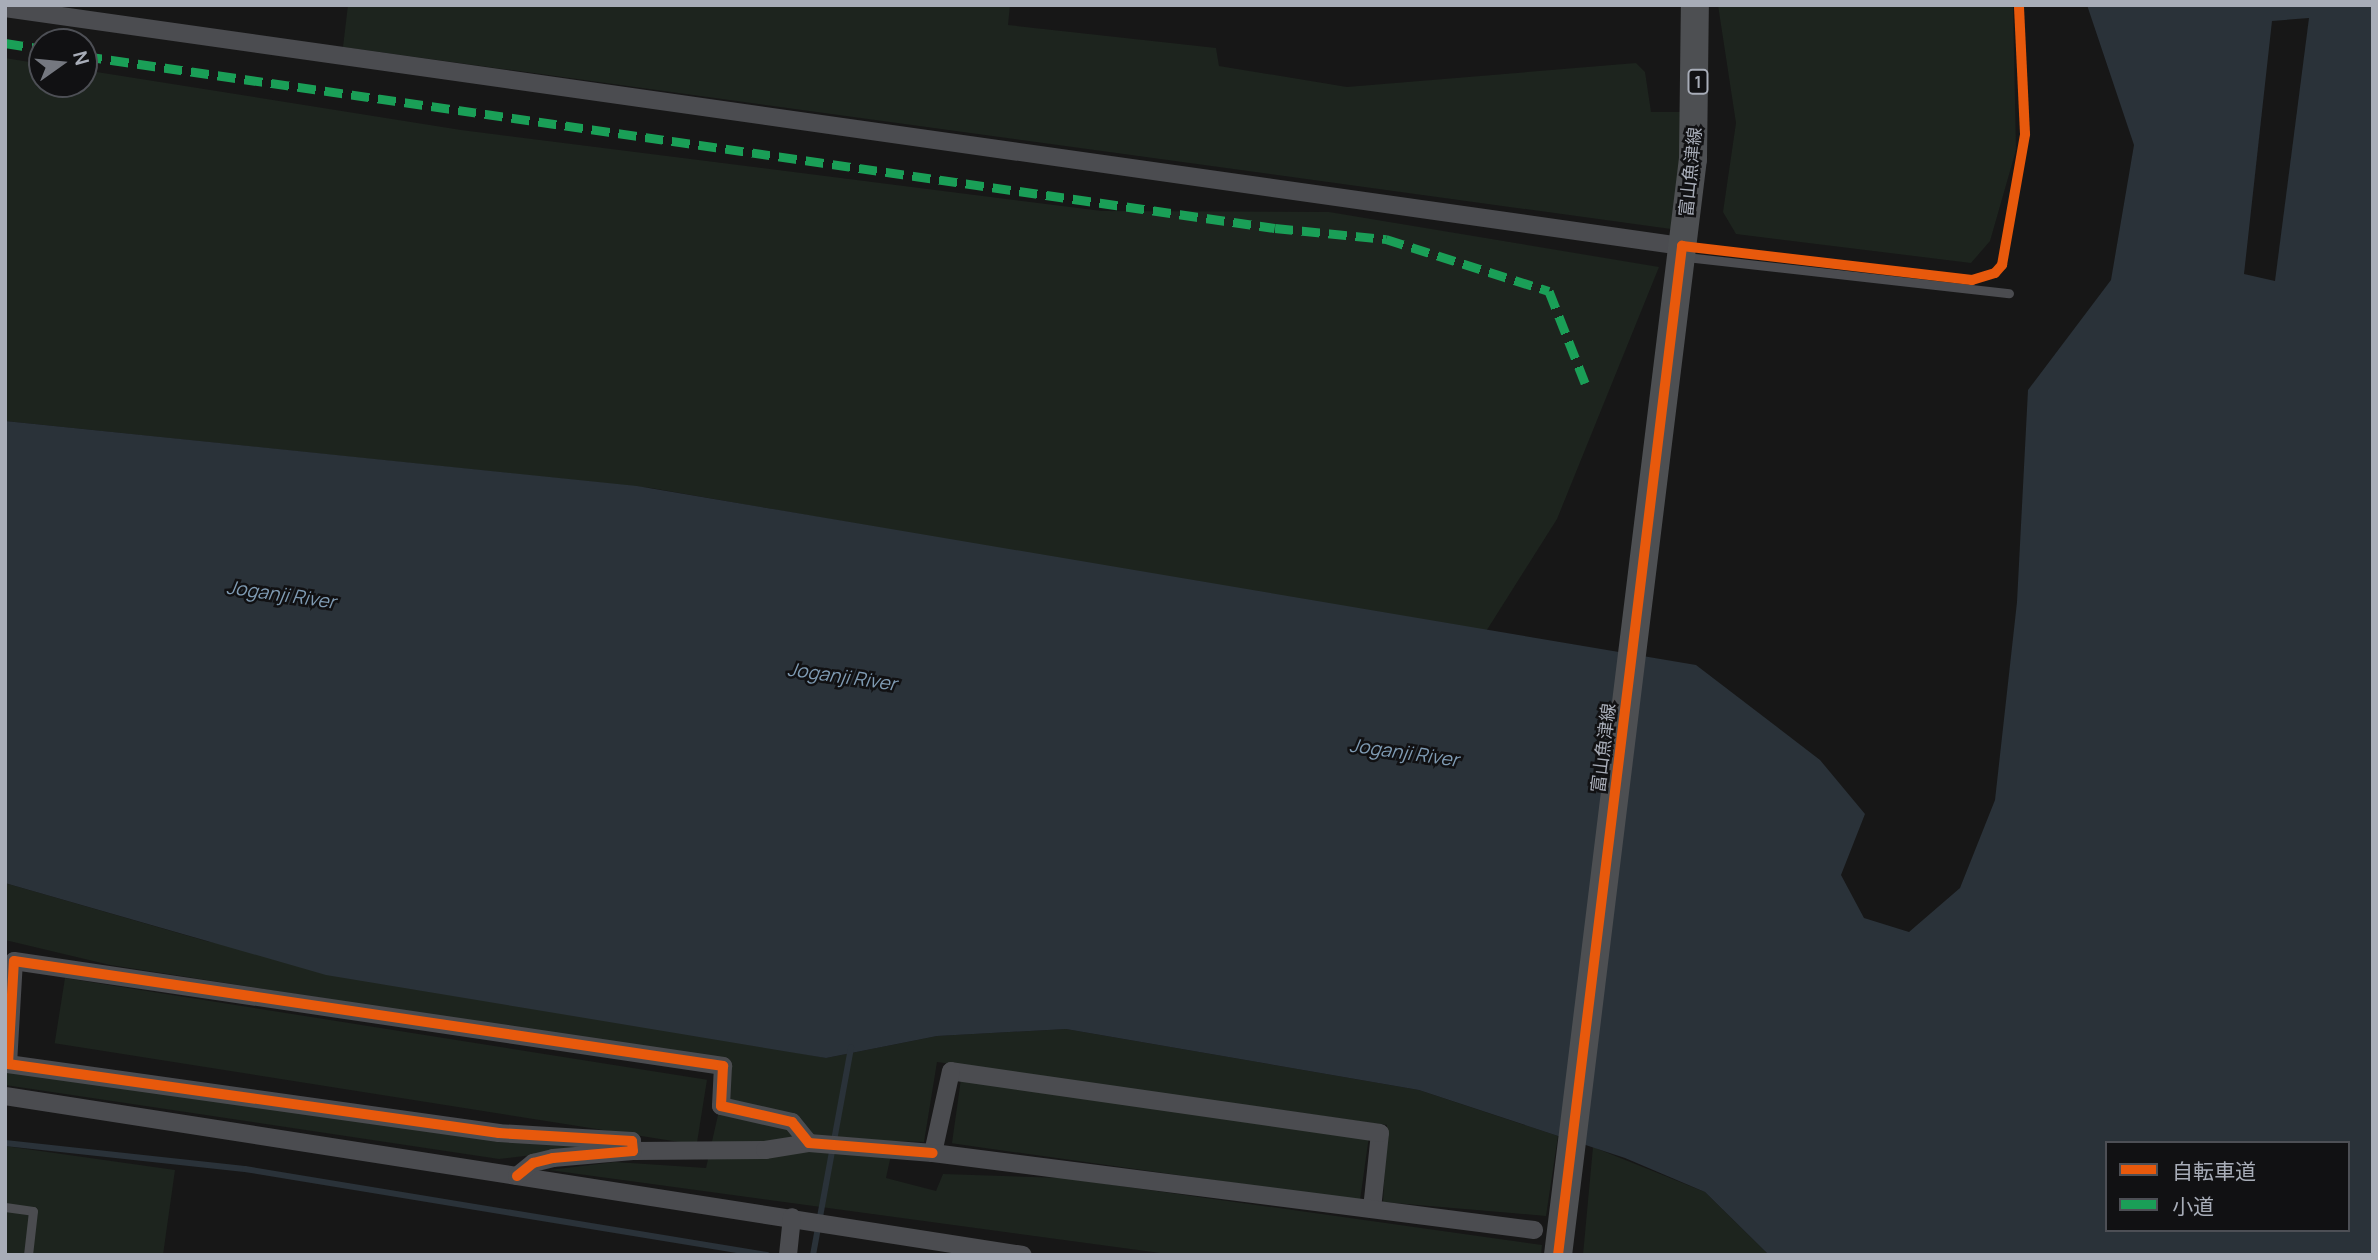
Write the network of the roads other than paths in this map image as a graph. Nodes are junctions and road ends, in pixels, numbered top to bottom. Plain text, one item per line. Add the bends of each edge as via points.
1 (1695, 5) edge
2 (5, 8) edge
3 (1681, 256) junction
4 (2009, 293) dead end
5 (10, 961) edge
6 (7, 1063) edge
7 (5, 1096) edge
8 (809, 1143) junction
9 (633, 1151) junction
10 (933, 1153) junction
11 (517, 1176) junction
12 (5, 1207) edge
13 (1372, 1209) junction
14 (792, 1217) junction
15 (1534, 1230) dead end
16 (28, 1255) edge
17 (788, 1255) edge
18 (1023, 1255) edge
19 (1558, 1255) edge

1 - 3 main road, 富山魚津線 / 1 via 1692,159
2 - 3 street
3 - 4 lane
3 - 19 main road, 富山魚津線 / 1
5 - 6 street
5 - 8 street via 723,1066 721,1106 792,1122
6 - 9 street via 499,1133 632,1141
7 - 11 street
8 - 9 street via 765,1150
8 - 10 street
9 - 11 street via 553,1158 533,1163
10 - 13 street
10 - 13 street via 951,1071 1380,1133
11 - 14 street
12 - 16 lane via 33,1211
13 - 15 street
14 - 17 street
14 - 18 street

